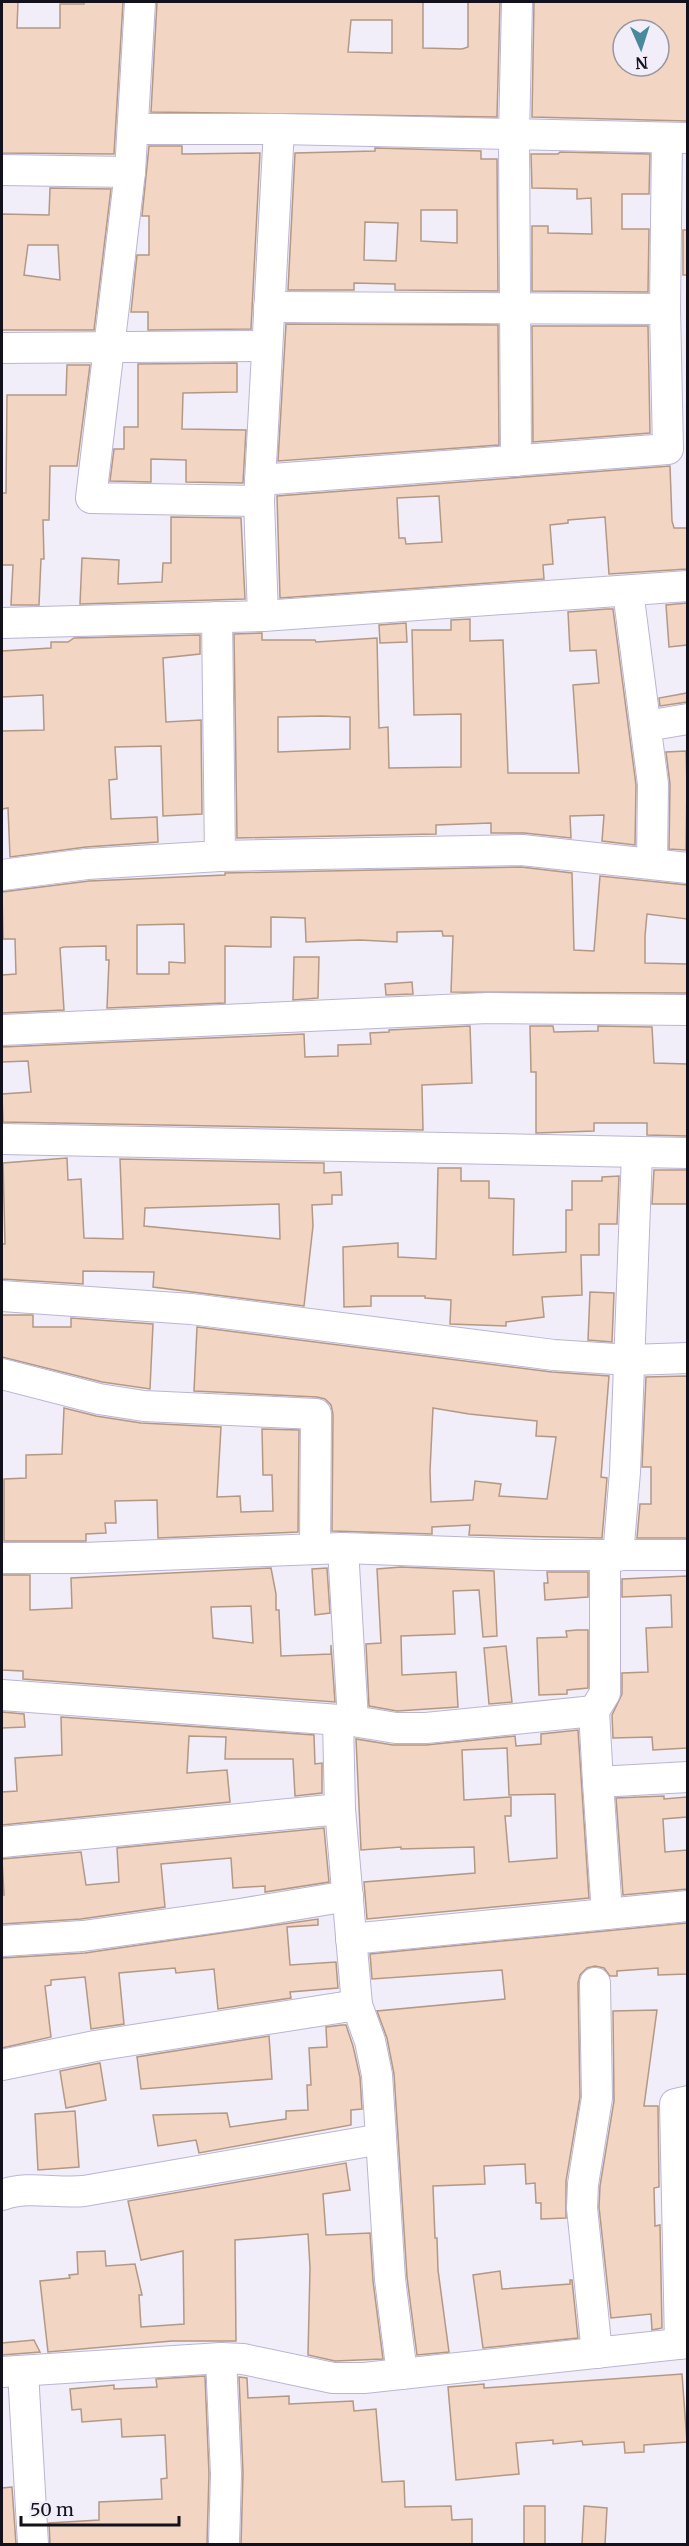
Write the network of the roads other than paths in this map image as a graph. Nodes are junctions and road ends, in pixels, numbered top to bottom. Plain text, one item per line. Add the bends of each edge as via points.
1 (140, 2) edge
2 (518, 2) edge
3 (133, 129) junction
4 (279, 129) junction
5 (514, 135) junction
6 (677, 138) edge
7 (2, 170) edge
8 (130, 172) junction
9 (269, 308) junction
10 (665, 309) junction
11 (514, 310) junction
12 (267, 346) junction
13 (110, 347) junction
14 (2, 348) edge
15 (516, 461) junction
16 (260, 491) junction
17 (687, 586) edge
18 (628, 591) junction
19 (263, 616) junction
20 (217, 617) junction
21 (2, 622) edge
22 (687, 719) edge
23 (646, 726) junction
24 (220, 856) junction
25 (652, 864) junction
26 (687, 868) edge
27 (2, 875) edge
28 (687, 1010) edge
29 (2, 1030) edge
30 (2, 1138) edge
31 (637, 1153) junction
32 (687, 1153) edge
33 (2, 1296) edge
34 (687, 1358) edge
35 (630, 1360) junction
36 (2, 1374) edge
37 (329, 1548) junction
38 (687, 1555) edge
39 (612, 1556) junction
40 (2, 1558) edge
41 (2, 1695) edge
42 (594, 1711) junction
43 (345, 1721) junction
44 (687, 1777) edge
45 (598, 1782) junction
46 (340, 1809) junction
47 (2, 1842) edge
48 (348, 1896) junction
49 (687, 1906) edge
50 (607, 1914) junction
51 (351, 1939) junction
52 (2, 1941) edge
53 (596, 1983) dead end
54 (357, 2005) junction
55 (2, 2066) edge
56 (687, 2101) edge
57 (381, 2139) junction
58 (2, 2195) edge
59 (684, 2344) edge
60 (597, 2353) junction
61 (221, 2358) junction
62 (12, 2372) edge
63 (402, 2374) junction
64 (33, 2544) edge
65 (224, 2544) edge

1 - 3 street
2 - 5 street
3 - 4 street
3 - 8 street
4 - 5 street
4 - 9 street
5 - 6 street
5 - 11 street
6 - 10 street
7 - 8 street
8 - 13 street
9 - 11 street
9 - 12 street
10 - 11 street
10 - 15 street via 668,449
11 - 15 street
12 - 13 street
12 - 16 street
13 - 14 street
13 - 16 street via 91,498
15 - 16 street
16 - 19 street
17 - 18 street
18 - 19 street
18 - 23 street
19 - 20 street
20 - 21 street
20 - 24 street
22 - 23 street
23 - 25 street via 653,784
24 - 25 street via 522,850
24 - 27 street via 87,864
25 - 26 street
28 - 29 street via 488,1008
30 - 31 street
31 - 32 street
31 - 35 street
33 - 35 street via 191,1308 554,1355
34 - 35 street
35 - 39 street via 625,1472
36 - 37 street via 144,1406 316,1414
37 - 39 street
37 - 40 street
37 - 43 street
38 - 39 street
39 - 42 street via 605,1693
41 - 43 street
42 - 43 street via 426,1728
42 - 45 street
43 - 46 street
44 - 45 street
45 - 50 street
46 - 47 street
46 - 48 street
48 - 51 street
48 - 52 street via 83,1935
49 - 50 street
50 - 51 street
51 - 54 street
53 - 60 street via 597,2098 582,2208
54 - 55 street via 95,2046
54 - 57 street via 377,2075
56 - 59 street via 675,2104
57 - 58 street via 84,2191 24,2190
57 - 63 street via 390,2279
59 - 60 street
60 - 63 street
61 - 62 street
61 - 63 street via 333,2378
61 - 65 street via 226,2474
62 - 64 street

